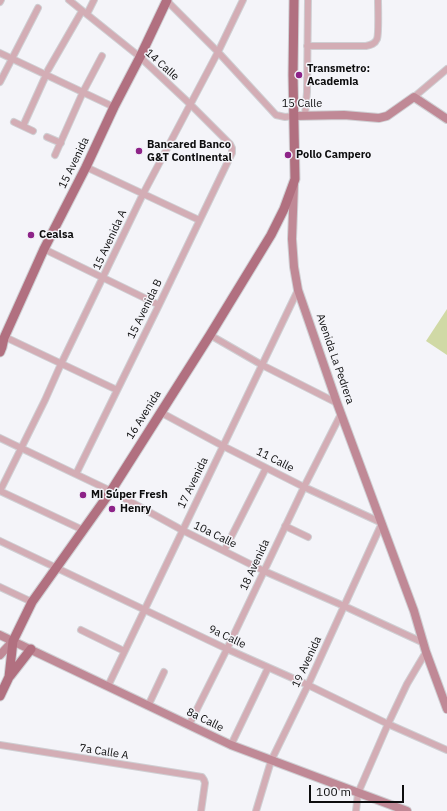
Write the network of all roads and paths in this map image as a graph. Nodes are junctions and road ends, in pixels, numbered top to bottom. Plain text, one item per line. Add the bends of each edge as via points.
1 (69, 0) edge
2 (94, 0) edge
3 (166, 0) edge
4 (243, 0) edge
5 (294, 0) edge
6 (308, 0) edge
7 (378, 0) edge
8 (38, 8) dead end
9 (85, 12) junction
10 (307, 46) junction
11 (218, 52) junction
12 (0, 53) edge
13 (102, 56) dead end
14 (140, 57) junction
15 (11, 58) junction
16 (447, 69) edge
17 (47, 72) junction
18 (0, 82) edge
19 (83, 92) junction
20 (414, 97) junction
21 (190, 104) junction
22 (114, 108) junction
23 (305, 115) junction
24 (294, 116) junction
25 (447, 119) edge
26 (14, 122) dead end
27 (23, 126) junction
28 (33, 131) dead end
29 (47, 137) dead end
30 (60, 144) junction
31 (232, 153) joint
32 (55, 155) dead end
33 (86, 167) junction
34 (295, 179) junction
35 (143, 194) junction
36 (199, 220) junction
37 (44, 249) junction
38 (103, 278) junction
39 (298, 290) junction
40 (158, 305) junction
41 (210, 335) junction
42 (2, 338) edge
43 (0, 352) edge
44 (61, 364) junction
45 (262, 365) junction
46 (117, 390) junction
47 (337, 403) junction
48 (160, 412) junction
49 (341, 414) junction
50 (0, 438) edge
51 (223, 446) junction
52 (21, 448) junction
53 (266, 468) junction
54 (76, 474) junction
55 (304, 487) junction
56 (0, 491) edge
57 (110, 491) junction
58 (382, 523) junction
59 (286, 526) junction
60 (83, 530) junction
61 (182, 530) junction
62 (308, 537) dead end
63 (0, 541) edge
64 (224, 551) junction
65 (56, 568) junction
66 (264, 570) junction
67 (0, 587) edge
68 (32, 602) junction
69 (344, 606) junction
70 (145, 609) junction
71 (81, 630) dead end
72 (0, 635) edge
73 (13, 641) junction
74 (424, 643) junction
75 (31, 649) junction
76 (227, 649) junction
77 (124, 651) junction
78 (426, 652) junction
79 (0, 655) edge
80 (268, 668) junction
81 (164, 672) dead end
82 (9, 678) junction
83 (108, 686) junction
84 (308, 686) junction
85 (0, 696) edge
86 (148, 706) junction
87 (447, 709) edge
88 (388, 724) junction
89 (189, 725) junction
90 (0, 745) edge
91 (231, 745) junction
92 (447, 750) edge
93 (271, 761) junction
94 (358, 793) junction
95 (201, 811) edge
96 (256, 811) edge
97 (356, 811) edge
98 (407, 811) edge

1 - 9 street, 14 Calle
2 - 9 street
3 - 11 street, 15 Calle
3 - 14 main road, 15 Avenida
4 - 11 street, 15 Avenida A
5 - 24 main road, Avenida La Pedrera
6 - 10 street
7 - 10 street via 378,36 369,46
8 - 15 street
9 - 14 street, 14 Calle
9 - 17 street
10 - 23 street
11 - 21 street, 15 Avenida A
11 - 24 street, 15 Calle via 276,115 285,118
12 - 15 street
13 - 19 street
14 - 21 street, 14 Calle
14 - 22 main road, 15 Avenida
15 - 17 street
15 - 18 street
16 - 20 street, 15 Calle
17 - 19 street
17 - 27 street
19 - 22 street
19 - 30 street
20 - 23 street, 15 Calle via 387,116 378,118
20 - 25 street
21 - 31 street, 14 Calle via 230,144
21 - 35 street, 15 Avenida A
22 - 33 main road, 15 Avenida
23 - 24 street, 15 Calle
24 - 34 main road, Avenida La Pedrera
26 - 27 street
27 - 28 street
29 - 30 street
30 - 32 street
31 - 36 street, 15 Avenida B
33 - 35 street
33 - 37 main road, 15 Avenida
34 - 39 street, Avenida La Pedrera via 292,239
34 - 41 main road, 16 Avenida via 271,235
35 - 36 street
35 - 38 street, 15 Avenida A
36 - 40 street, 15 Avenida B
37 - 38 street
37 - 42 main road, 15 Avenida
38 - 40 street
38 - 44 street, 15 Avenida A
39 - 45 street, 17 Avenida
39 - 47 street, Avenida La Pedrera
40 - 46 street, 15 Avenida B
41 - 45 street
41 - 48 main road, 16 Avenida
42 - 43 main road, 15 Avenida
42 - 44 street
44 - 46 street
44 - 52 street, 15 Avenida A
45 - 47 street
45 - 51 street, 17 Avenida
46 - 54 street, 15 Avenida B
47 - 49 street, Avenida La Pedrera
48 - 51 street, 11 Calle
48 - 57 main road, 16 Avenida
49 - 55 street, 18 Avenida
49 - 58 street, Avenida La Pedrera
50 - 52 street, 10a Calle
51 - 53 street, 11 Calle
51 - 61 street, 17 Avenida
52 - 54 street, 10a Calle
52 - 56 street, 15 Avenida A
53 - 55 street, 11 Calle
53 - 64 street
54 - 57 street, 10a Calle
55 - 58 street, 11 Calle
55 - 59 street, 18 Avenida
56 - 60 street
57 - 60 main road, 16 Avenida
57 - 61 street, 10a Calle
58 - 69 street, 19 Avenida
58 - 74 street, Avenida La Pedrera
59 - 62 street
59 - 66 street, 18 Avenida
60 - 65 main road, 16 Avenida
61 - 64 street, 10a Calle
61 - 70 street, 17 Avenida
63 - 65 street, 9a Calle
64 - 66 street, 10a Calle
65 - 68 main road, 16 Avenida
65 - 70 street, 9a Calle
66 - 69 street, 10a Calle
66 - 76 street, 18 Avenida
67 - 68 street
68 - 73 main road, 16 Avenida
69 - 74 street, 10a Calle
69 - 84 street, 19 Avenida
70 - 76 street, 9a Calle
70 - 77 street, 17 Avenida
71 - 77 street
72 - 73 street, 8a Calle
73 - 75 street, 8a Calle
73 - 79 street, 16 Avenida
73 - 82 main road
74 - 78 street, Avenida La Pedrera
75 - 82 main road
75 - 83 street, 8a Calle
76 - 80 street, 9a Calle
76 - 89 street, 18 Avenida
77 - 83 street, 17 Avenida
78 - 87 street, Avenida La Pedrera
78 - 88 street
80 - 84 street, 9a Calle
80 - 91 street
81 - 86 street
82 - 85 main road
83 - 86 street, 8a Calle
84 - 88 street, 9a Calle
84 - 93 street, 19 Avenida
86 - 89 street, 8a Calle
88 - 92 street, 9a Calle
88 - 94 street
89 - 91 street, 8a Calle
90 - 95 street, 7a Calle A via 202,777 205,783
91 - 93 street, 8a Calle
93 - 94 street, 8a Calle
93 - 96 street, 19 Avenida
94 - 97 street
94 - 98 street, 8a Calle

